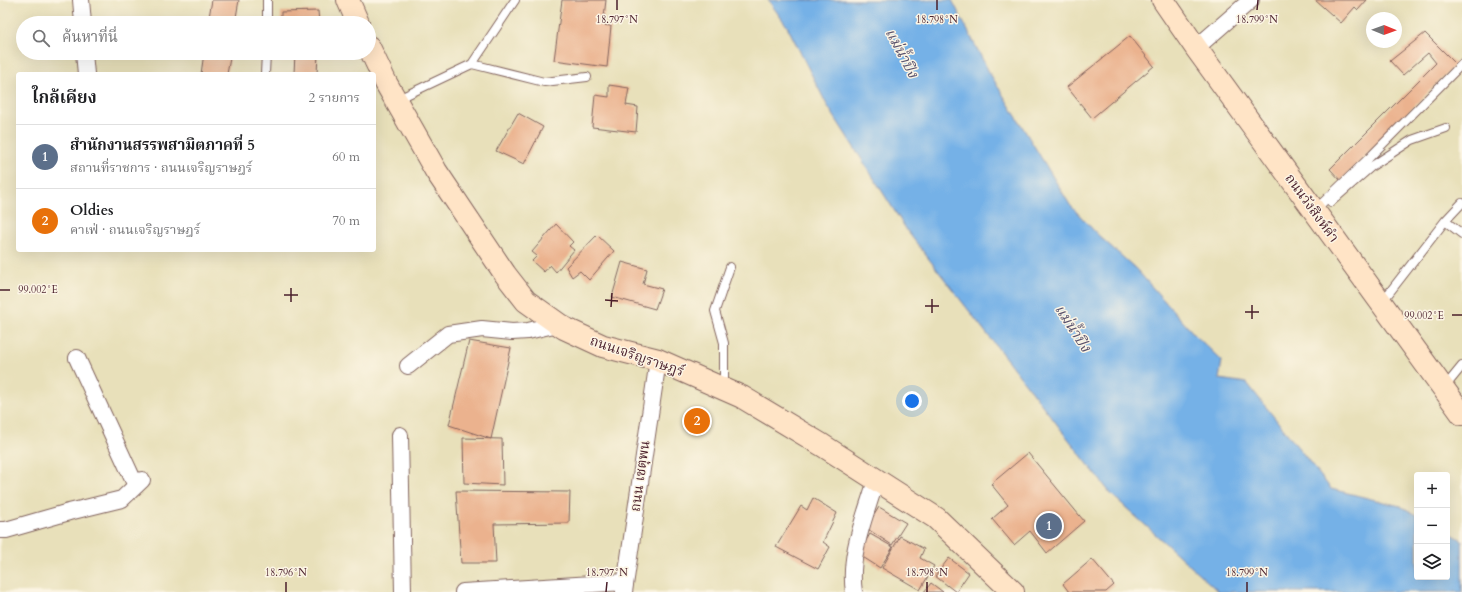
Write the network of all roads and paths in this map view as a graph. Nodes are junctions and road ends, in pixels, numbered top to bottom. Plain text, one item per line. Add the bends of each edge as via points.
1 (81, 0) edge
2 (267, 0) edge
3 (348, 0) edge
4 (514, 0) edge
5 (1163, 0) edge
6 (1251, 0) edge
7 (82, 16) edge
8 (266, 16) edge
9 (355, 16) edge
10 (1196, 48) junction
11 (85, 60) edge
12 (266, 60) edge
13 (375, 60) edge
14 (472, 64) junction
15 (1462, 64) edge
16 (86, 72) edge
17 (265, 72) edge
18 (587, 77) dead end
19 (395, 100) junction
20 (1446, 128) dead end
21 (1462, 203) edge
22 (1315, 212) junction
23 (1445, 221) junction
24 (1462, 234) edge
25 (730, 268) dead end
26 (1382, 304) junction
27 (558, 324) junction
28 (77, 358) dead end
29 (658, 360) junction
30 (408, 366) dead end
31 (1462, 366) edge
32 (724, 389) junction
33 (1444, 389) junction
34 (1462, 414) edge
35 (400, 435) dead end
36 (876, 480) junction
37 (0, 530) edge
38 (624, 587) edge
39 (403, 592) edge
40 (463, 592) edge
41 (854, 592) edge
42 (1013, 592) edge

1 - 7 street
2 - 8 lane
3 - 9 main road
4 - 14 lane
5 - 10 main road, ถนนวังสิงห์คำ
6 - 10 street
10 - 22 main road, ถนนวังสิงห์คำ
11 - 16 street
12 - 17 lane
13 - 19 main road, ถนนเจริญราษฎร์
14 - 18 lane via 544,82
14 - 19 lane
15 - 22 lane
19 - 27 main road, ถนนเจริญราษฎร์ via 436,171 505,274 526,301
20 - 22 lane via 1412,140 1372,166
21 - 23 lane
22 - 26 main road, ถนนวังสิงห์คำ
23 - 24 lane
23 - 26 lane
25 - 32 lane via 715,311 724,343
26 - 33 main road, ถนนวังสิงห์คำ
27 - 29 main road, ถนนเจริญราษฎร์ via 603,346
27 - 30 street via 528,331 482,329 448,334
28 - 37 street via 139,483 122,500
29 - 32 main road, ถนนเจริญราษฎร์
29 - 38 street, ถนน เชตุพน
31 - 33 lane
32 - 36 main road, ถนนเจริญราษฎร์ via 756,405
33 - 34 main road, ถนนวังสิงห์คำ
35 - 39 street
36 - 41 street via 857,544 853,566
36 - 42 main road, ถนนเจริญราษฎร์ via 936,518
38 - 40 street

